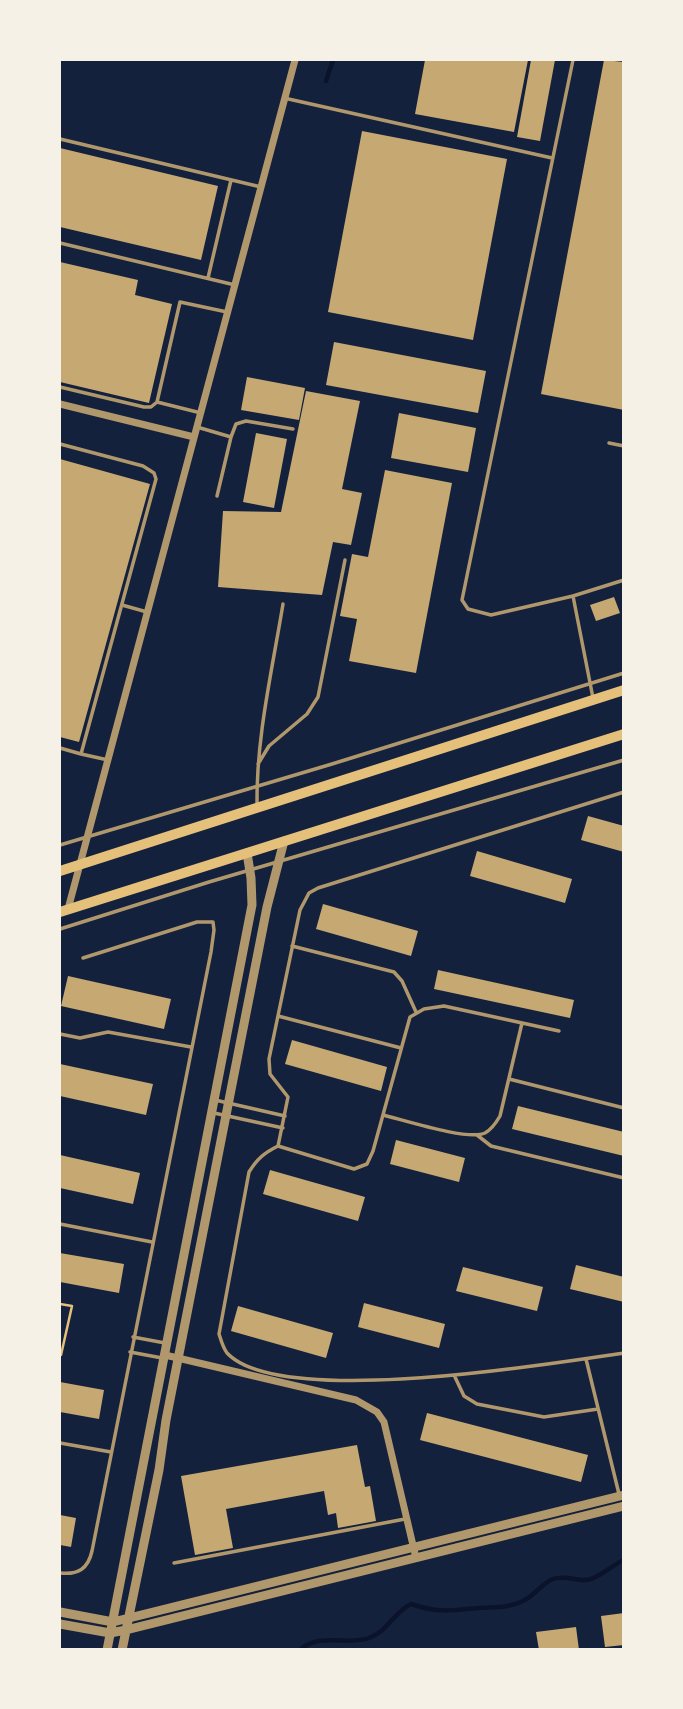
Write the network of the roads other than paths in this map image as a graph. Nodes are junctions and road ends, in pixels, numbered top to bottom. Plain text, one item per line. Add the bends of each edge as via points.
1 (295, 60) edge
2 (573, 60) edge
3 (284, 98) junction
4 (60, 139) edge
5 (552, 158) junction
6 (231, 180) junction
7 (261, 187) junction
8 (60, 243) edge
9 (208, 278) junction
10 (235, 285) junction
11 (227, 312) junction
12 (60, 387) edge
13 (157, 402) junction
14 (60, 404) edge
15 (201, 413) junction
16 (197, 427) junction
17 (293, 429) dead end
18 (194, 437) junction
19 (230, 437) junction
20 (609, 443) dead end
21 (60, 444) edge
22 (624, 446) edge
23 (217, 496) dead end
24 (345, 560) dead end
25 (624, 580) edge
26 (572, 596) junction
27 (283, 604) dead end
28 (122, 605) junction
29 (147, 612) junction
30 (624, 673) edge
31 (590, 683) junction
32 (624, 690) edge
33 (593, 700) junction
34 (624, 734) edge
35 (60, 748) edge
36 (81, 754) junction
37 (108, 760) junction
38 (624, 760) edge
39 (258, 764) junction
40 (257, 786) junction
41 (624, 792) edge
42 (257, 808) junction
43 (88, 837) junction
44 (285, 841) junction
45 (60, 845) edge
46 (247, 853) junction
47 (278, 862) junction
48 (80, 865) junction
49 (250, 870) junction
50 (60, 871) edge
51 (64, 911) edge
52 (60, 929) edge
53 (292, 946) junction
54 (83, 958) dead end
55 (416, 1012) junction
56 (278, 1016) junction
57 (522, 1023) junction
58 (559, 1031) dead end
59 (60, 1034) edge
60 (191, 1047) junction
61 (401, 1048) junction
62 (509, 1079) junction
63 (214, 1100) junction
64 (228, 1103) junction
65 (624, 1108) edge
66 (212, 1112) junction
67 (226, 1115) junction
68 (383, 1115) junction
69 (285, 1116) junction
70 (282, 1128) junction
71 (477, 1135) junction
72 (278, 1146) junction
73 (624, 1178) edge
74 (60, 1224) edge
75 (152, 1242) junction
76 (133, 1336) junction
77 (167, 1344) junction
78 (130, 1352) junction
79 (624, 1353) edge
80 (164, 1357) junction
81 (178, 1359) junction
82 (586, 1359) junction
83 (454, 1375) junction
84 (598, 1409) junction
85 (60, 1443) edge
86 (111, 1452) junction
87 (622, 1501) edge
88 (407, 1518) junction
89 (414, 1548) junction
90 (416, 1558) junction
91 (174, 1563) dead end
92 (60, 1573) edge
93 (60, 1612) edge
94 (128, 1618) junction
95 (113, 1622) junction
96 (60, 1624) edge
97 (125, 1630) junction
98 (110, 1633) junction
99 (107, 1650) edge
100 (122, 1650) edge

1 - 3 street
2 - 5 lane
3 - 5 lane
3 - 7 street
4 - 6 lane
5 - 26 lane via 462,600 468,609 491,615
6 - 7 lane
6 - 9 lane
7 - 10 street
8 - 9 lane
9 - 10 lane
10 - 11 street
11 - 13 lane via 180,302
11 - 15 street
12 - 13 lane via 144,407
13 - 15 lane
14 - 18 street
15 - 16 street
16 - 18 street
16 - 19 lane
17 - 19 lane via 246,421 236,424
18 - 29 street
19 - 23 lane
20 - 22 lane
21 - 28 lane via 154,473
24 - 39 lane via 318,697 307,715 269,746
25 - 26 lane
26 - 31 lane
27 - 39 lane
28 - 29 lane
28 - 36 lane
29 - 37 street
30 - 31 lane
31 - 33 lane
31 - 40 lane
32 - 33 main road
33 - 42 main road
34 - 44 main road
35 - 36 lane
36 - 37 lane
37 - 43 street
38 - 47 lane
39 - 40 lane
40 - 42 lane
40 - 43 lane
41 - 53 lane via 318,888 304,901
42 - 48 main road
43 - 45 lane
43 - 48 street
44 - 46 main road
44 - 47 street
46 - 49 street
46 - 51 main road
47 - 49 lane
47 - 64 street
48 - 50 main road
48 - 51 street
49 - 52 lane
49 - 63 street via 252,905
53 - 55 lane via 394,972
53 - 56 lane
54 - 60 lane via 197,922 213,922
55 - 57 lane via 444,1006
55 - 61 lane via 410,1017
56 - 61 lane
56 - 69 lane via 269,1066 275,1083 288,1097
57 - 58 lane
57 - 62 lane
59 - 60 lane via 80,1038 108,1032
60 - 75 lane
61 - 68 lane
62 - 65 lane
62 - 71 lane via 500,1116 486,1133
63 - 64 lane
63 - 66 street
64 - 67 street
64 - 69 lane
66 - 67 lane
66 - 77 street
67 - 70 lane
67 - 81 street
68 - 71 lane
68 - 72 lane via 371,1159 360,1168
69 - 70 lane
70 - 72 lane
71 - 73 lane via 491,1146
72 - 83 lane via 256,1160 249,1172 219,1326 226,1352 253,1368 292,1377 347,1381
74 - 75 lane
75 - 76 lane
76 - 77 lane
76 - 78 lane
77 - 80 street
78 - 80 lane
78 - 86 lane
79 - 82 lane
80 - 81 street
80 - 95 street
81 - 88 street via 356,1400 377,1412 388,1435
81 - 94 street
82 - 83 lane
82 - 84 lane
83 - 84 lane via 464,1396 477,1404 544,1418
84 - 87 lane
85 - 86 lane
86 - 92 lane via 89,1563 75,1573
87 - 89 street
87 - 90 street
88 - 89 street
88 - 91 lane
89 - 90 street
89 - 94 street
90 - 97 street
93 - 95 street
94 - 95 street
94 - 97 street
95 - 98 street
96 - 98 street
97 - 98 street
97 - 100 street
98 - 99 street

